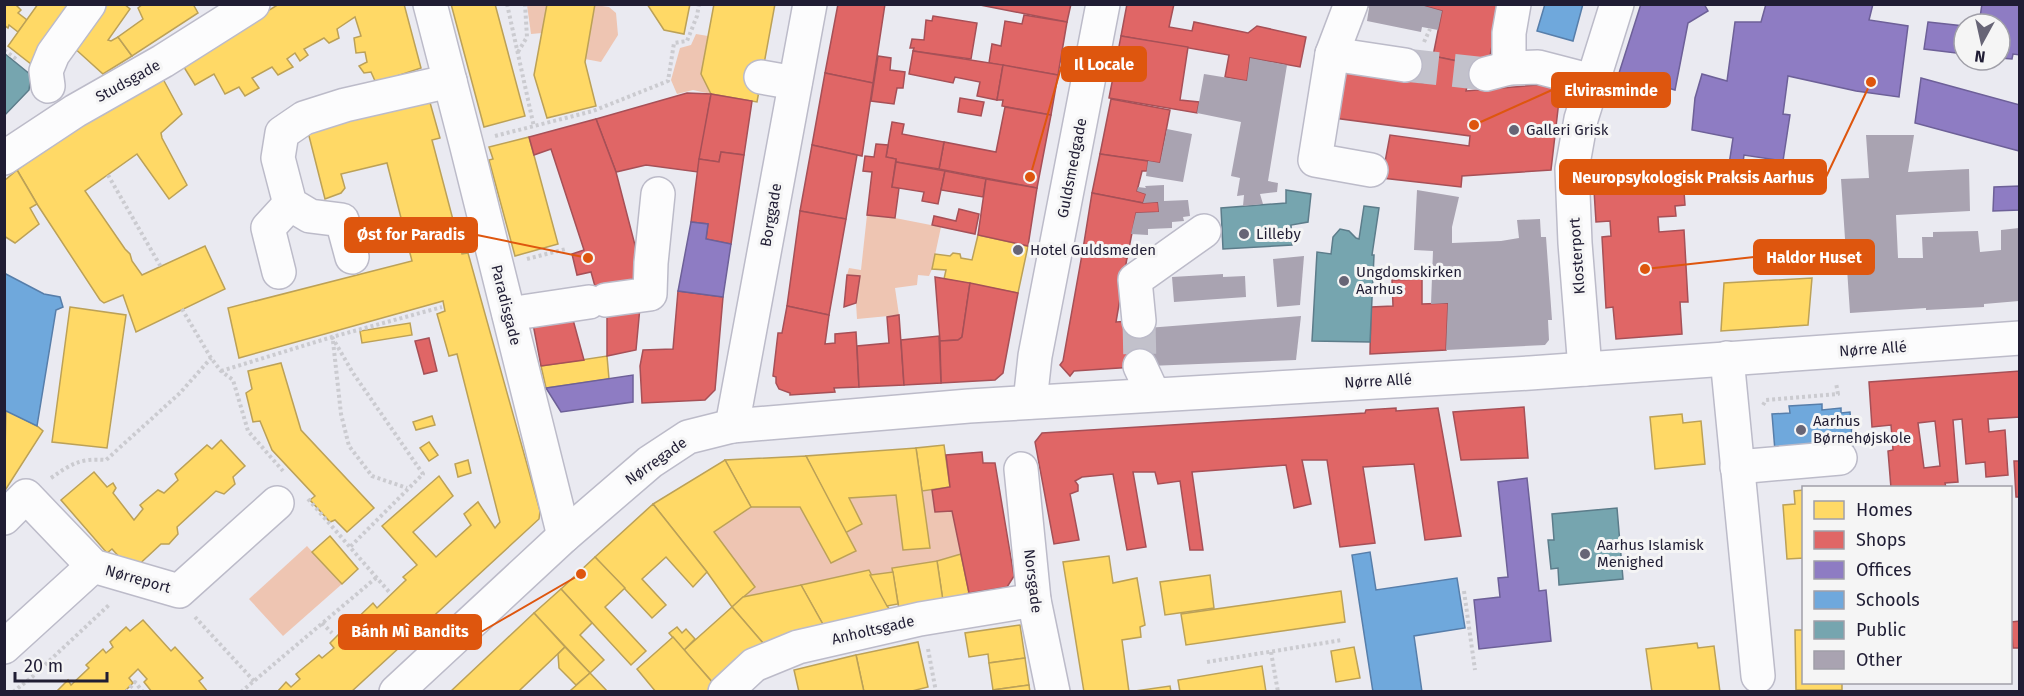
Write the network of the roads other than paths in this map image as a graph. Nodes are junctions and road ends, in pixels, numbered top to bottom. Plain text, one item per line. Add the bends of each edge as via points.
1 (90, 4) edge
2 (253, 4) edge
3 (430, 4) edge
4 (810, 4) edge
5 (1103, 4) edge
6 (1351, 4) edge
7 (1514, 4) edge
8 (1617, 4) edge
9 (1332, 54) junction
10 (1405, 64) tunnel mouth
11 (761, 77) dead end
12 (450, 81) junction
13 (1592, 81) junction
14 (795, 83) junction
15 (48, 86) dead end
16 (4, 158) edge
17 (1371, 170) dead end
18 (658, 194) dead end
19 (290, 204) junction
20 (1204, 231) dead end
21 (352, 257) dead end
22 (279, 272) dead end
23 (509, 314) junction
24 (1138, 321) tunnel mouth
25 (2019, 338) edge
26 (1727, 358) junction
27 (1585, 369) junction
28 (1030, 402) junction
29 (732, 426) junction
30 (1840, 458) dead end
31 (1737, 467) junction
32 (1021, 469) dead end
33 (291, 492) road end
34 (16, 507) edge
35 (564, 536) junction
36 (93, 566) junction
37 (1034, 600) junction
38 (4, 647) edge
39 (1758, 676) dead end
40 (408, 688) edge
41 (725, 692) edge
42 (1053, 692) edge

1 - 15 street via 53,54 45,71
2 - 16 street, Studsgade
3 - 12 street, Paradisgade
4 - 14 street, Borggade
5 - 28 street, Guldsmedgade via 1035,356
6 - 9 street
7 - 13 street via 1498,71 1538,67
8 - 13 street, Klosterport
9 - 10 street
9 - 17 street via 1315,160
11 - 14 street
12 - 19 street via 345,105 304,118 282,134 278,158
12 - 23 street, Paradisgade via 468,123
13 - 27 street, Klosterport via 1572,169
14 - 29 street, Borggade
18 - 23 street via 650,294
19 - 21 street via 310,216 342,220
19 - 22 street via 268,228
20 - 24 street via 1135,280
23 - 35 street, Paradisgade
25 - 26 street, Nørre Allé
26 - 27 street, Nørre Allé
26 - 31 street
27 - 28 street, Nørre Allé via 1147,380
28 - 29 street, Nørregade
29 - 35 street, Nørregade via 688,438 650,462
30 - 31 street
31 - 39 street
32 - 37 street, Norsgade
33 - 36 street, Nørreport via 179,591
34 - 36 street, Nørreport
35 - 40 street, Nørregade
36 - 38 street
37 - 41 street, Anholtsgade via 920,619 798,647 754,665
37 - 42 street, Norsgade

